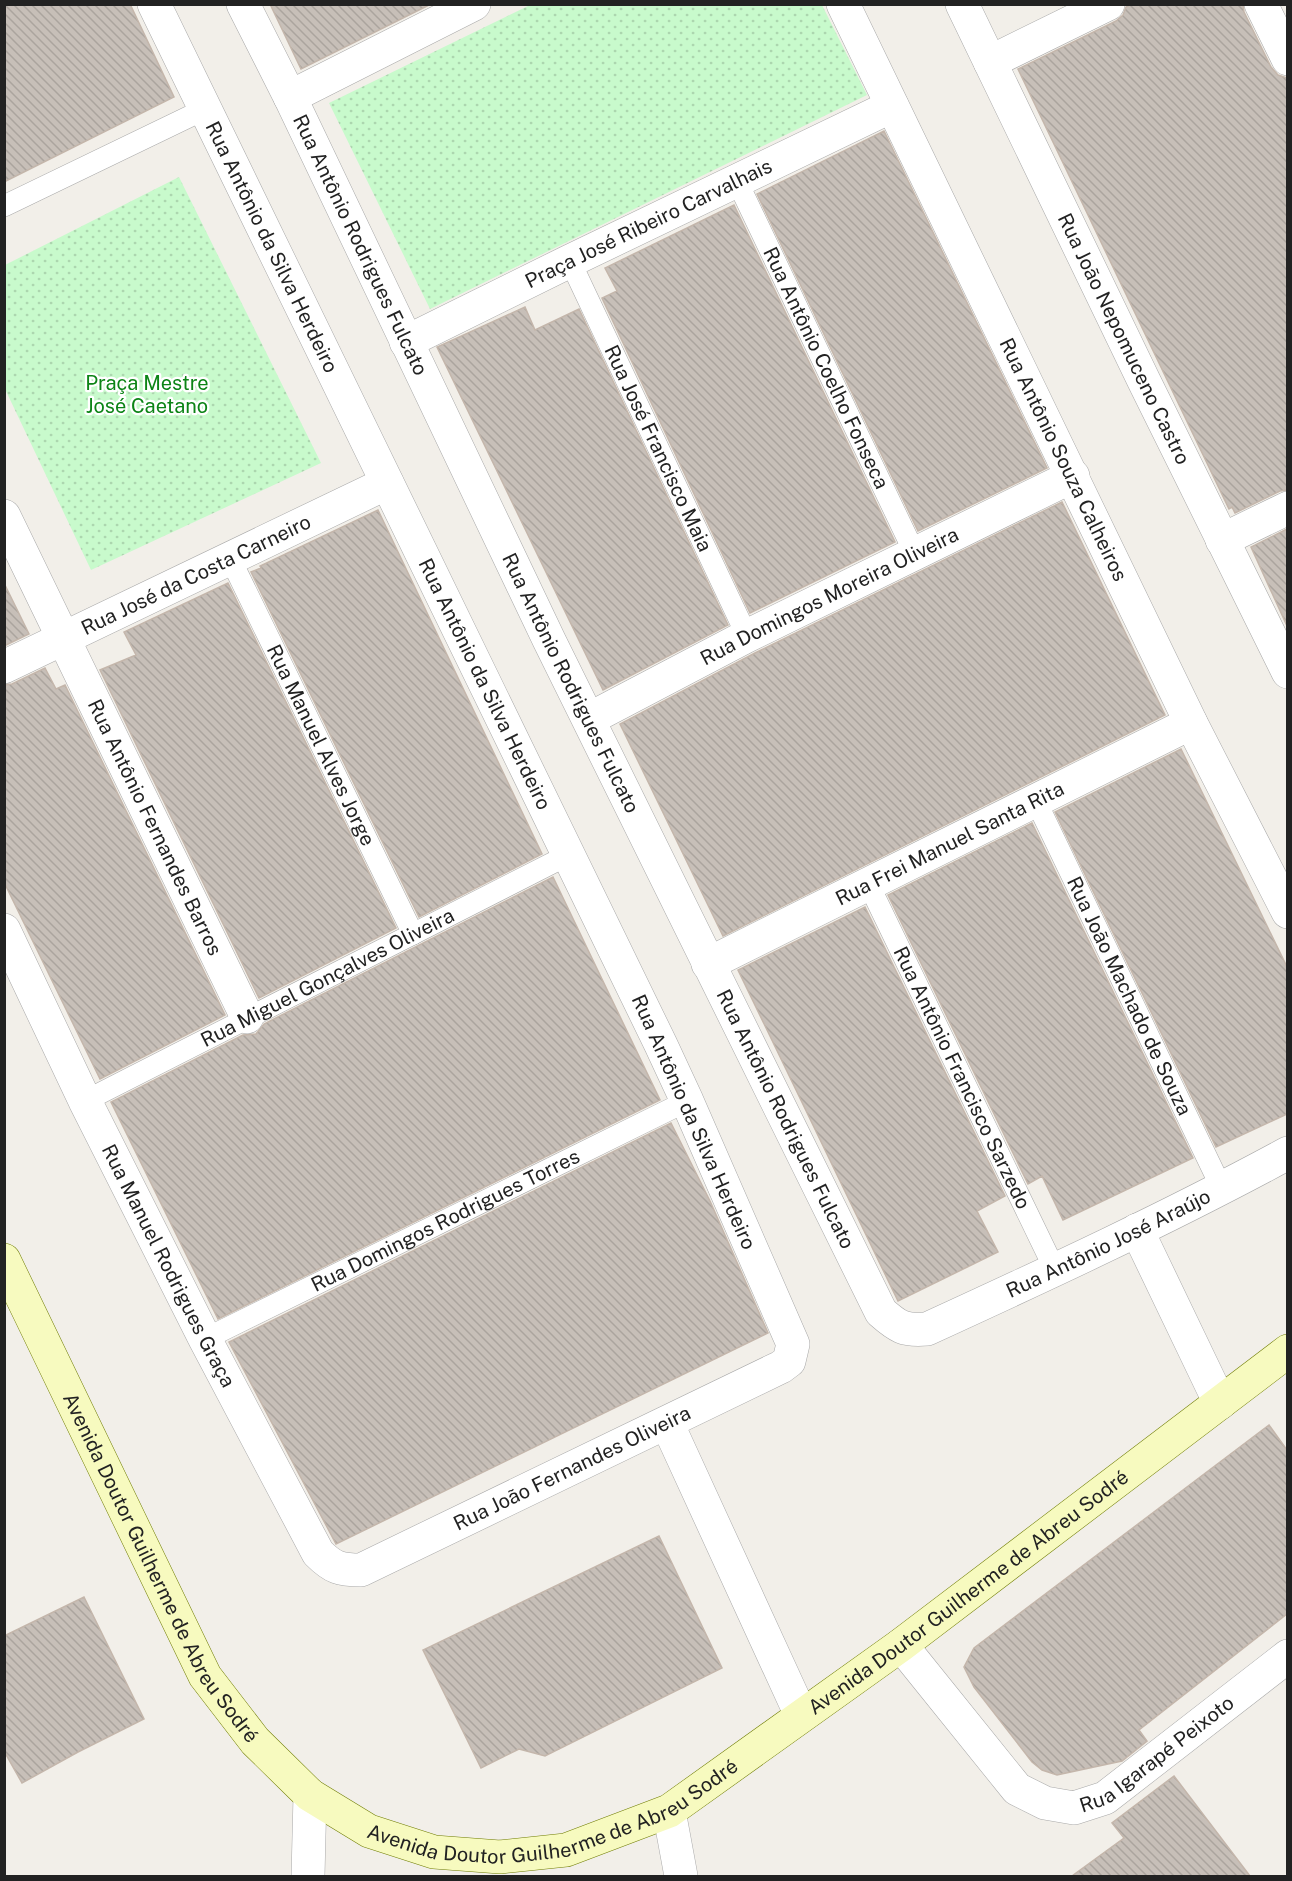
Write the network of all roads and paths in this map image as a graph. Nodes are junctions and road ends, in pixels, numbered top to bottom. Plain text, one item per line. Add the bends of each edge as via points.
1 (154, 4) edge
2 (243, 4) edge
3 (843, 4) edge
4 (962, 4) edge
5 (1108, 4) edge
6 (1261, 4) edge
7 (455, 9) edge
8 (1287, 59) edge
9 (990, 62) junction
10 (290, 97) junction
11 (892, 106) junction
12 (205, 109) junction
13 (737, 181) junction
14 (4, 206) edge
15 (570, 261) junction
16 (406, 342) junction
17 (1073, 477) junction
18 (387, 483) junction
19 (1287, 508) edge
20 (4, 516) edge
21 (1222, 540) junction
22 (915, 554) junction
23 (231, 558) junction
24 (747, 636) junction
25 (63, 638) junction
26 (4, 667) edge
27 (1287, 672) edge
28 (589, 718) junction
29 (1191, 723) junction
30 (1036, 801) junction
31 (568, 855) junction
32 (869, 885) junction
33 (1287, 912) edge
34 (4, 930) edge
35 (413, 934) junction
36 (708, 964) junction
37 (247, 1017) junction
38 (85, 1101) junction
39 (687, 1101) junction
40 (1287, 1153) edge
41 (1222, 1189) junction
42 (1137, 1230) junction
43 (4, 1260) edge
44 (1055, 1270) junction
45 (927, 1329) joint
46 (205, 1339) junction
47 (1287, 1351) edge
48 (781, 1366) joint
49 (1220, 1403) junction
50 (667, 1423) junction
51 (362, 1570) joint
52 (901, 1645) junction
53 (1287, 1656) edge
54 (801, 1715) junction
55 (310, 1795) junction
56 (669, 1811) junction
57 (308, 1876) edge
58 (681, 1876) edge

1 - 12 street, Rua Antônio da Silva Herdeiro
2 - 10 street, Rua Antônio Rodrigues Fulcato
3 - 11 street, Rua Antônio Souza Calheiros
4 - 9 street, Rua João Nepomuceno Castro
5 - 9 street
6 - 8 street
7 - 10 street
9 - 21 street, Rua João Nepomuceno Castro
10 - 16 street, Rua Antônio Rodrigues Fulcato
11 - 13 street, Praça José Ribeiro Carvalhais
11 - 17 street, Rua Antônio Souza Calheiros
12 - 14 lane
12 - 18 street, Rua Antônio da Silva Herdeiro
13 - 15 street, Praça José Ribeiro Carvalhais
13 - 22 lane, Rua Antônio Coelho Fonseca
15 - 16 street, Praça José Ribeiro Carvalhais
15 - 24 lane, Rua José Francisco Maia
16 - 28 street, Rua Antônio Rodrigues Fulcato
17 - 22 street, Rua Domingos Moreira Oliveira
17 - 29 street, Rua Antônio Souza Calheiros
18 - 23 street, Rua José da Costa Carneiro
18 - 31 street, Rua Antônio da Silva Herdeiro
19 - 21 street
20 - 25 street
21 - 27 street, Rua João Nepomuceno Castro
22 - 24 street, Rua Domingos Moreira Oliveira
23 - 25 street, Rua José da Costa Carneiro
23 - 35 lane, Rua Manuel Alves Jorge
24 - 28 street, Rua Domingos Moreira Oliveira
25 - 26 street, Rua José da Costa Carneiro
25 - 37 street, Rua Antônio Fernandes Barros
28 - 36 street, Rua Antônio Rodrigues Fulcato
29 - 30 street, Rua Frei Manuel Santa Rita
29 - 33 street, Rua Antônio Souza Calheiros
30 - 32 street, Rua Frei Manuel Santa Rita
30 - 41 lane, Rua João Machado de Souza
31 - 35 lane, Rua Miguel Gonçalves Oliveira
31 - 39 street, Rua Antônio da Silva Herdeiro
32 - 36 street, Rua Frei Manuel Santa Rita
32 - 44 lane, Rua Antônio Francisco Sarzedo
34 - 38 street, Rua Manuel Rodrigues Graça
35 - 37 lane, Rua Miguel Gonçalves Oliveira
36 - 45 street, Rua Antônio Rodrigues Fulcato via 881,1312 910,1331
37 - 38 lane, Rua Miguel Gonçalves Oliveira
38 - 46 street, Rua Manuel Rodrigues Graça
39 - 46 lane, Rua Domingos Rodrigues Torres
39 - 48 street, Rua Antônio da Silva Herdeiro via 793,1344 789,1360
40 - 41 street, Rua Antônio José Araújo
41 - 42 street, Rua Antônio José Araújo
42 - 44 street, Rua Antônio José Araújo
42 - 49 street
43 - 55 street, Avenida Doutor Guilherme de Abreu Sodré via 205,1676 255,1741
44 - 45 street, Rua Antônio José Araújo
46 - 51 street, Rua Manuel Rodrigues Graça via 318,1553 330,1565
47 - 49 street, Avenida Doutor Guilherme de Abreu Sodré
48 - 50 street, Rua João Fernandes Oliveira
49 - 52 street, Avenida Doutor Guilherme de Abreu Sodré
50 - 51 street, Rua João Fernandes Oliveira
50 - 54 street
52 - 53 street, Rua Igarapé Peixoto via 1017,1789 1045,1803 1074,1808 1105,1798
52 - 54 street, Avenida Doutor Guilherme de Abreu Sodré
54 - 56 street, Avenida Doutor Guilherme de Abreu Sodré
55 - 56 street, Avenida Doutor Guilherme de Abreu Sodré via 369,1831 434,1852 500,1857 566,1850
55 - 57 street
56 - 58 street

